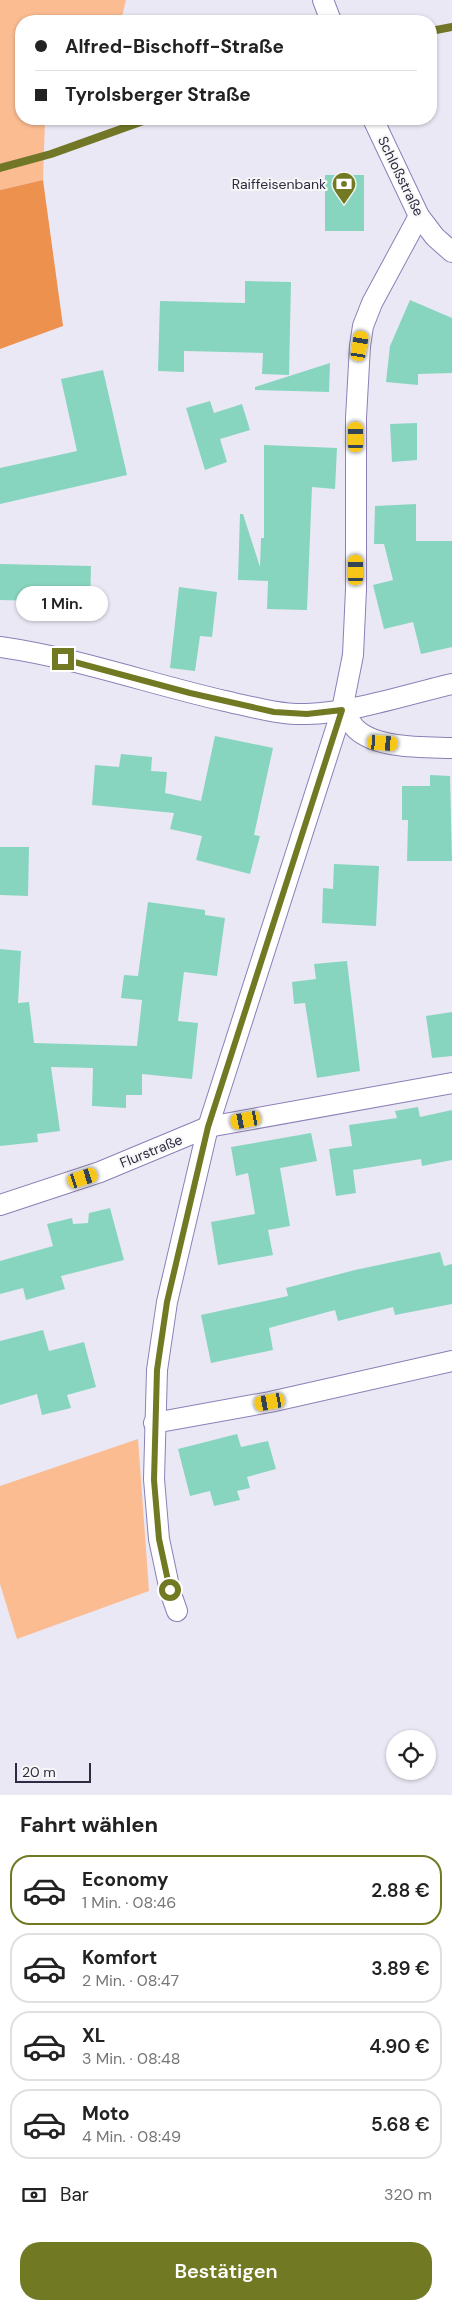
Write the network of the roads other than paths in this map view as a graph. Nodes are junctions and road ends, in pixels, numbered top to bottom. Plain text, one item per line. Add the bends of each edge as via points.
1 (323, 0) edge
2 (329, 15) edge
3 (376, 125) edge
4 (419, 216) junction
5 (452, 252) edge
6 (0, 647) edge
7 (452, 684) edge
8 (342, 710) junction
9 (452, 748) edge
10 (452, 1083) edge
11 (208, 1127) junction
12 (0, 1205) edge
13 (452, 1361) edge
14 (154, 1423) junction
15 (177, 1611) dead end

1 - 2 street
3 - 4 street, Schloßstraße
4 - 5 street, Schloßstraße
4 - 8 street via 363,326 356,418 353,655
6 - 8 street via 89,665 274,712 307,714
7 - 8 street
8 - 9 street via 356,729 368,738 383,743
8 - 11 street
10 - 11 street, Flurstraße
11 - 12 street, Flurstraße via 100,1172
11 - 14 street via 167,1302 157,1370
13 - 14 street via 270,1402
14 - 15 street via 159,1539

